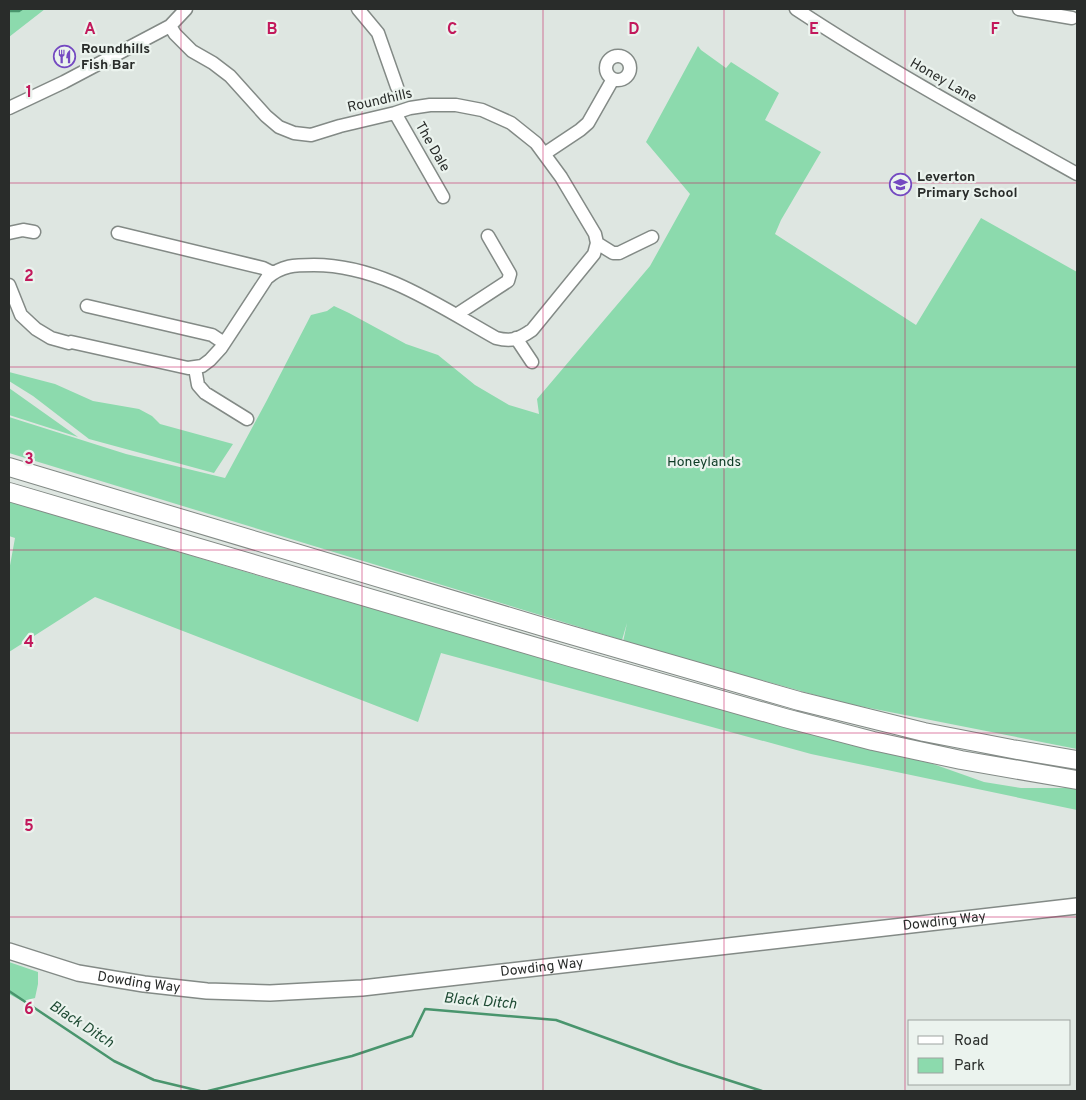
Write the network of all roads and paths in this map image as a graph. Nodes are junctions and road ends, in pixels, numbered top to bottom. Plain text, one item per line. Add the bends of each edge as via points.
1 (186, 9) edge
2 (358, 9) edge
3 (796, 9) edge
4 (1020, 9) edge
5 (1072, 18) dead end
6 (170, 26) junction
7 (614, 78) dead end
8 (397, 87) dead end
9 (9, 108) edge
10 (395, 112) junction
11 (544, 154) junction
12 (1077, 174) edge
13 (443, 197) dead end
14 (34, 232) dead end
15 (9, 233) edge
16 (118, 233) dead end
17 (488, 236) dead end
18 (652, 237) dead end
19 (597, 243) junction
20 (273, 273) junction
21 (9, 284) edge
22 (87, 306) dead end
23 (456, 315) junction
24 (516, 338) junction
25 (224, 343) junction
26 (532, 362) dead end
27 (195, 368) junction
28 (247, 419) dead end
29 (9, 467) edge
30 (9, 492) edge
31 (1077, 760) edge
32 (1077, 780) edge
33 (1077, 906) edge
34 (9, 951) edge

1 - 6 street
2 - 8 street via 378,33
3 - 12 street, Honey Lane via 906,78
4 - 5 street
6 - 9 street
6 - 10 street, Roundhills via 192,51 230,76 266,116 294,134 311,135
7 - 11 street via 588,123
10 - 11 street, Roundhills via 430,105 482,110 511,123
10 - 13 street, The Dale
11 - 19 street, Roundhills via 561,176
14 - 15 street
16 - 20 street
17 - 23 street via 510,274 508,281
18 - 19 street via 619,253
19 - 24 street via 594,254 532,330
20 - 23 street via 295,265 358,270 410,290
20 - 25 street
21 - 27 street via 21,315 51,338
22 - 25 street via 212,335
23 - 24 street via 496,338
24 - 26 street
25 - 27 street via 210,360
27 - 28 street via 198,385 205,393
29 - 31 highway via 790,699 933,734
30 - 32 highway via 785,718 960,760
33 - 34 main road, Dowding Way via 362,988 270,993 207,992 144,984 78,973

